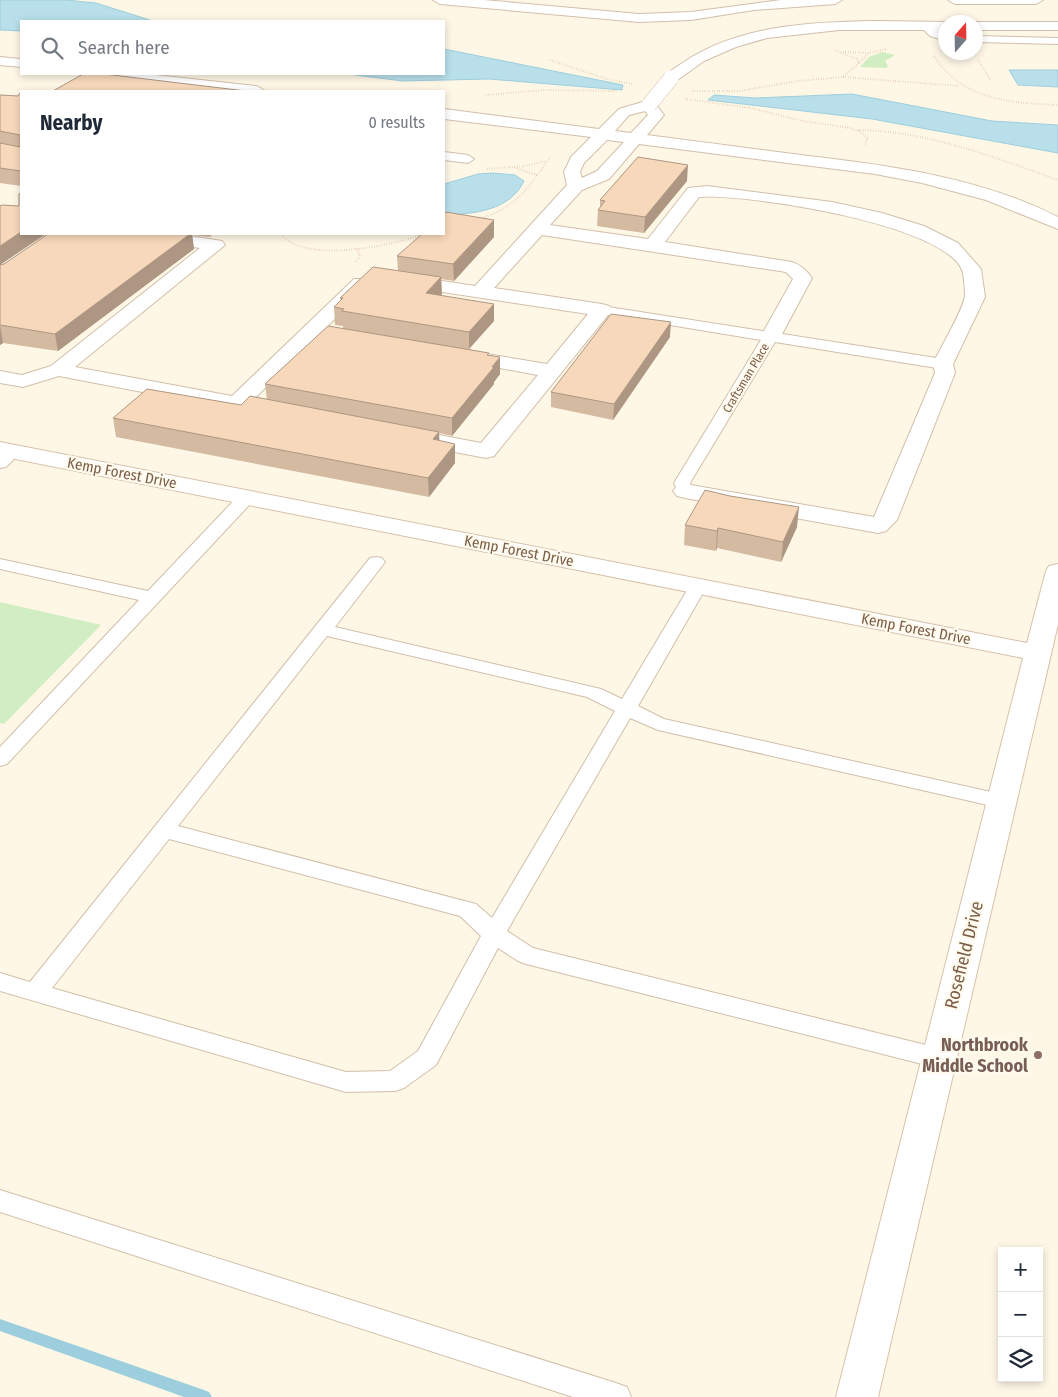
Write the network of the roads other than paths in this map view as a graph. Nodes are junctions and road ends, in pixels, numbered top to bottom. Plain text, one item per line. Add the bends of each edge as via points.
1 (440, 0) edge
2 (835, 0) edge
3 (955, 0) edge
4 (977, 0) edge
5 (1036, 0) edge
6 (682, 2) dead end
7 (711, 6) edge
8 (731, 9) junction
9 (925, 26) junction
10 (938, 26) edge
11 (983, 26) edge
12 (1058, 26) edge
13 (784, 32) junction
14 (938, 35) edge
15 (759, 37) junction
16 (983, 39) edge
17 (1058, 41) edge
18 (0, 61) edge
19 (20, 63) edge
20 (118, 75) edge
21 (248, 90) edge
22 (648, 105) junction
23 (445, 114) edge
24 (603, 134) junction
25 (635, 138) junction
26 (445, 156) edge
27 (468, 159) dead end
28 (576, 186) junction
29 (1058, 224) edge
30 (538, 229) junction
31 (155, 235) edge
32 (224, 239) edge
33 (652, 246) junction
34 (480, 292) junction
35 (602, 310) junction
36 (311, 331) junction
37 (340, 336) edge
38 (771, 336) junction
39 (446, 353) edge
40 (943, 364) junction
41 (58, 370) junction
42 (552, 371) junction
43 (0, 377) edge
44 (236, 404) junction
45 (294, 414) edge
46 (400, 434) edge
47 (4, 455) edge
48 (685, 490) joint
49 (246, 498) junction
50 (376, 562) dead end
51 (0, 564) edge
52 (1058, 571) edge
53 (698, 586) junction
54 (153, 598) junction
55 (324, 630) junction
56 (1038, 653) junction
57 (626, 710) junction
58 (0, 759) edge
59 (1001, 801) junction
60 (164, 830) junction
61 (494, 934) junction
62 (0, 982) edge
63 (34, 992) junction
64 (938, 1058) junction
65 (0, 1201) edge
66 (616, 1397) edge
67 (857, 1397) edge

1 - 7 street via 618,18 691,16
2 - 8 street
3 - 4 street
4 - 5 street
6 - 7 street
7 - 8 street
7 - 15 street via 737,26
8 - 13 street
9 - 10 street
9 - 13 street via 831,26
9 - 14 lane
11 - 12 street
13 - 15 street
15 - 22 street, bridge via 716,49 689,63
16 - 17 lane
18 - 19 street
20 - 21 street
22 - 24 street via 624,112
22 - 25 street via 656,115
23 - 24 street
24 - 25 street
24 - 28 street via 577,161 572,172
25 - 28 street via 603,175
25 - 29 street via 918,176 1033,210
26 - 27 lane
28 - 30 street
30 - 33 street
30 - 34 street
31 - 32 street
32 - 41 street
33 - 38 street, Craftsman Place via 792,268 803,278
33 - 40 street via 694,192 838,208 898,221 944,243 974,272 975,297
34 - 35 street
34 - 36 street via 368,276
35 - 38 lane
35 - 42 street
36 - 37 street
36 - 44 street
38 - 40 lane
38 - 48 lane, Craftsman Place via 682,483
39 - 42 street
40 - 48 street via 942,382 885,520 878,526
41 - 43 street via 23,381
41 - 44 street
42 - 46 street via 486,451
44 - 45 street
47 - 49 street, Kemp Forest Drive
49 - 53 street, Kemp Forest Drive
49 - 54 lane
50 - 55 lane
51 - 54 lane
52 - 56 street, Rosefield Drive
53 - 56 street, Kemp Forest Drive
53 - 57 lane
54 - 58 lane
55 - 57 lane via 594,693
55 - 60 lane
56 - 59 street, Rosefield Drive
57 - 59 lane via 658,724
57 - 61 lane
59 - 64 street, Rosefield Drive
60 - 61 lane via 468,910
60 - 63 lane
61 - 63 lane via 427,1058 395,1081 346,1082
61 - 64 lane via 526,955
62 - 63 lane
64 - 67 street, Rosefield Drive
65 - 66 lane

